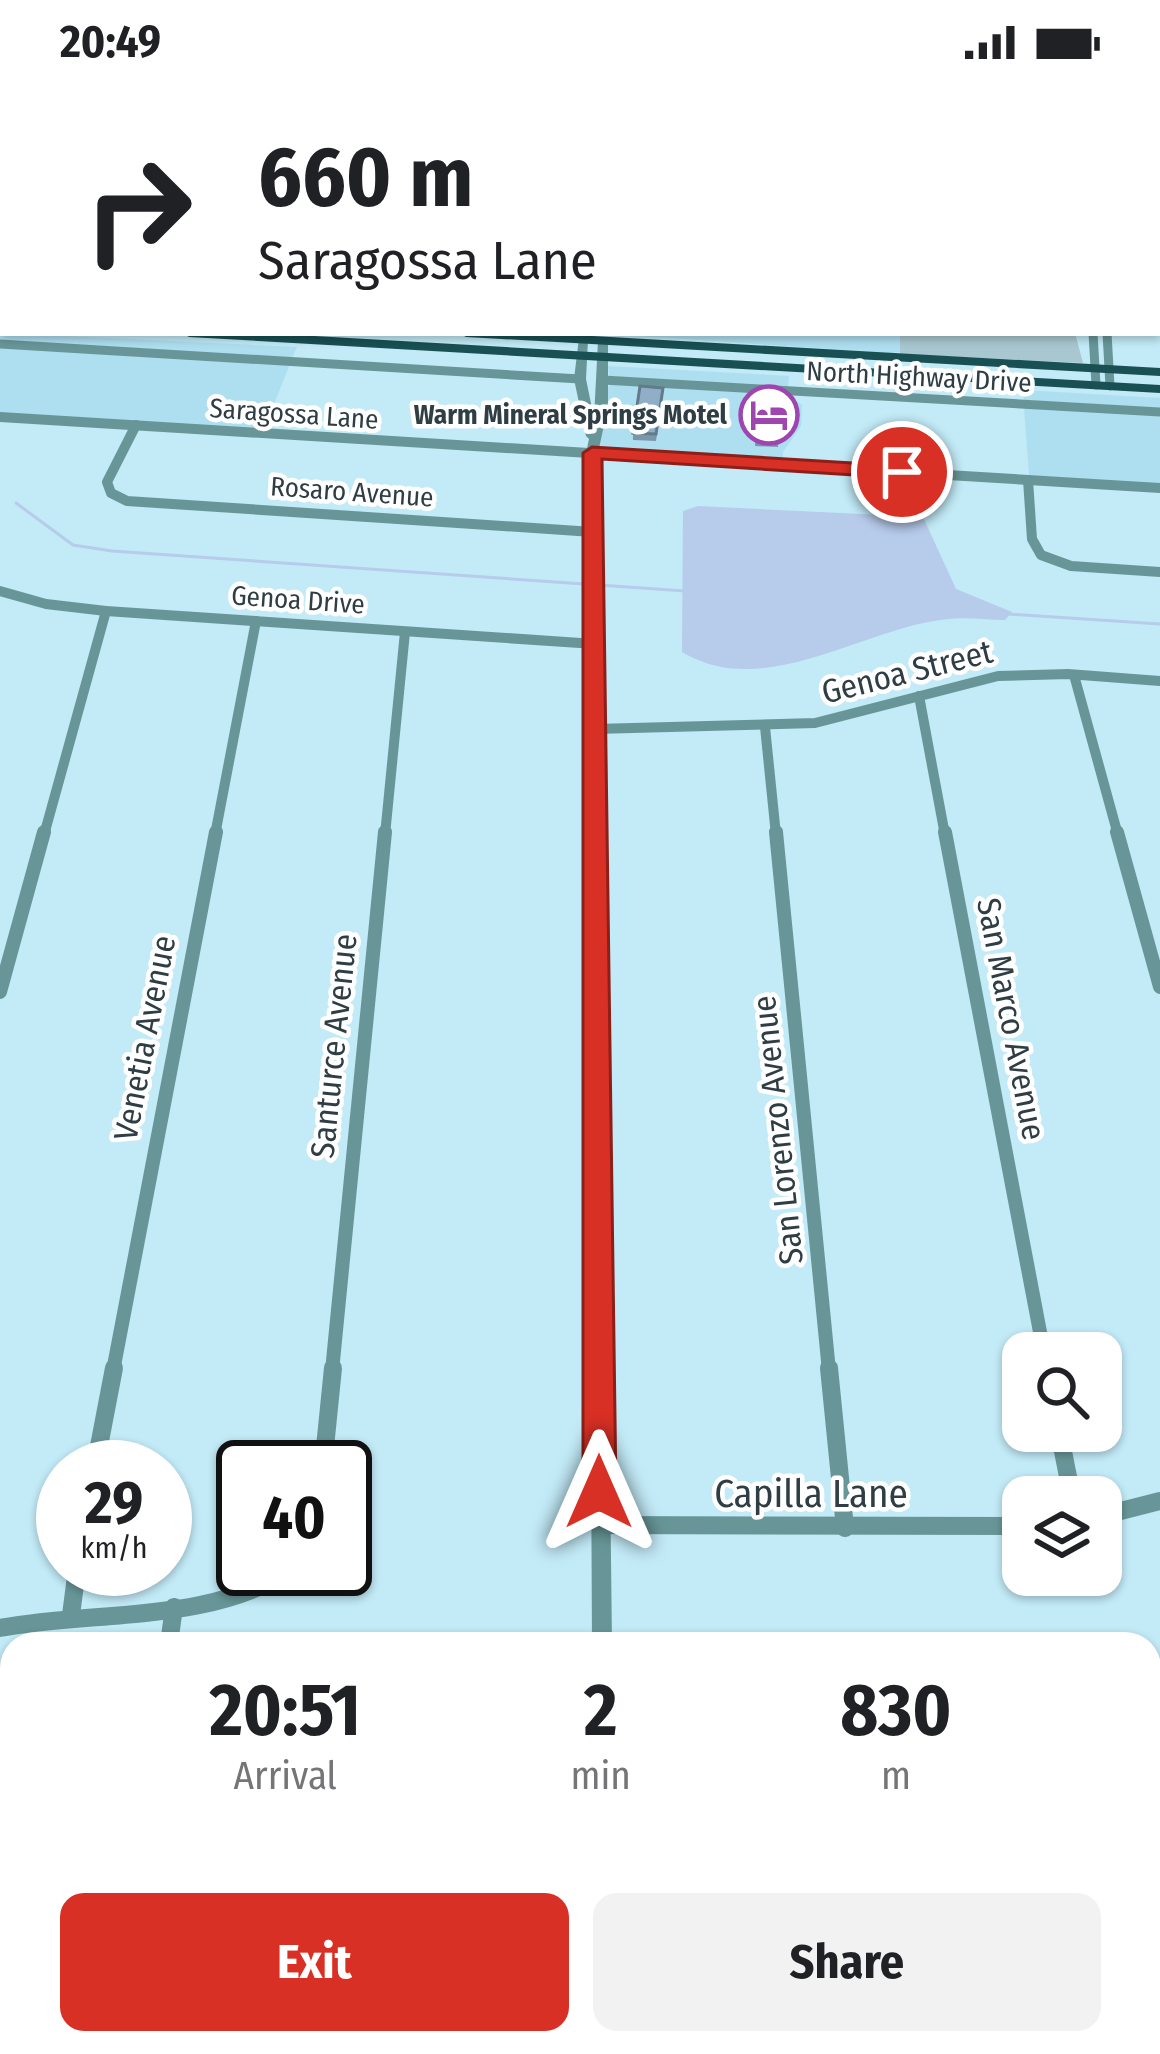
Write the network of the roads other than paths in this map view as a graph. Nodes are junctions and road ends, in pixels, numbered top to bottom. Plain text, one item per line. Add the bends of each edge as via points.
1 (307, 336) edge
2 (501, 336) edge
3 (1095, 336) edge
4 (1107, 336) edge
5 (583, 343) edge
6 (0, 344) edge
7 (602, 344) edge
8 (1160, 372) edge
9 (1102, 377) junction
10 (580, 379) junction
11 (603, 380) junction
12 (1160, 389) edge
13 (1160, 412) edge
14 (0, 417) edge
15 (136, 425) junction
16 (593, 437) junction
17 (592, 453) junction
18 (1028, 480) junction
19 (1160, 488) edge
20 (593, 532) junction
21 (1160, 572) edge
22 (0, 591) edge
23 (106, 611) junction
24 (256, 621) junction
25 (405, 632) junction
26 (595, 644) junction
27 (1074, 675) junction
28 (1160, 681) edge
29 (920, 696) junction
30 (596, 728) junction
31 (765, 728) junction
32 (1160, 986) edge
33 (0, 992) edge
34 (1040, 1332) edge
35 (100, 1440) edge
36 (326, 1440) edge
37 (1160, 1501) edge
38 (1122, 1511) edge
39 (599, 1525) junction
40 (1002, 1526) edge
41 (845, 1528) junction
42 (73, 1596) edge
43 (247, 1596) edge
44 (174, 1606) junction
45 (71, 1615) junction
46 (0, 1628) edge
47 (171, 1632) edge
48 (602, 1632) edge

1 - 5 main road
2 - 5 main road
3 - 9 street
4 - 9 street
5 - 7 main road
5 - 10 street
6 - 10 street
7 - 9 main road
7 - 11 street
8 - 9 main road
9 - 12 main road
10 - 16 street
11 - 13 street, North Highway Drive
11 - 16 street
14 - 15 street, Saragossa Lane
15 - 17 street, Saragossa Lane
15 - 20 street, Rosaro Avenue via 107,480 110,493 137,502
16 - 17 street
17 - 18 street, Saragossa Lane
17 - 20 street
18 - 19 street, Saragossa Lane
18 - 21 street via 1034,547 1046,560
20 - 26 street
22 - 23 street, Genoa Drive
23 - 24 street, Genoa Drive
23 - 33 street
24 - 25 street, Genoa Drive
24 - 35 street, Venetia Avenue
25 - 26 street, Genoa Drive
25 - 36 street, Santurce Avenue
26 - 30 street
27 - 28 street, Genoa Street
27 - 29 street, Genoa Street via 991,676
27 - 32 street
29 - 31 street, Genoa Street via 851,717
29 - 34 street, San Marco Avenue
30 - 31 street, Genoa Street
30 - 39 street
31 - 41 street, San Lorenzo Avenue
37 - 38 street
39 - 41 street, Capilla Lane
39 - 48 street
40 - 41 street, Capilla Lane
42 - 45 street
43 - 44 street
44 - 45 street
44 - 47 street
45 - 46 street

